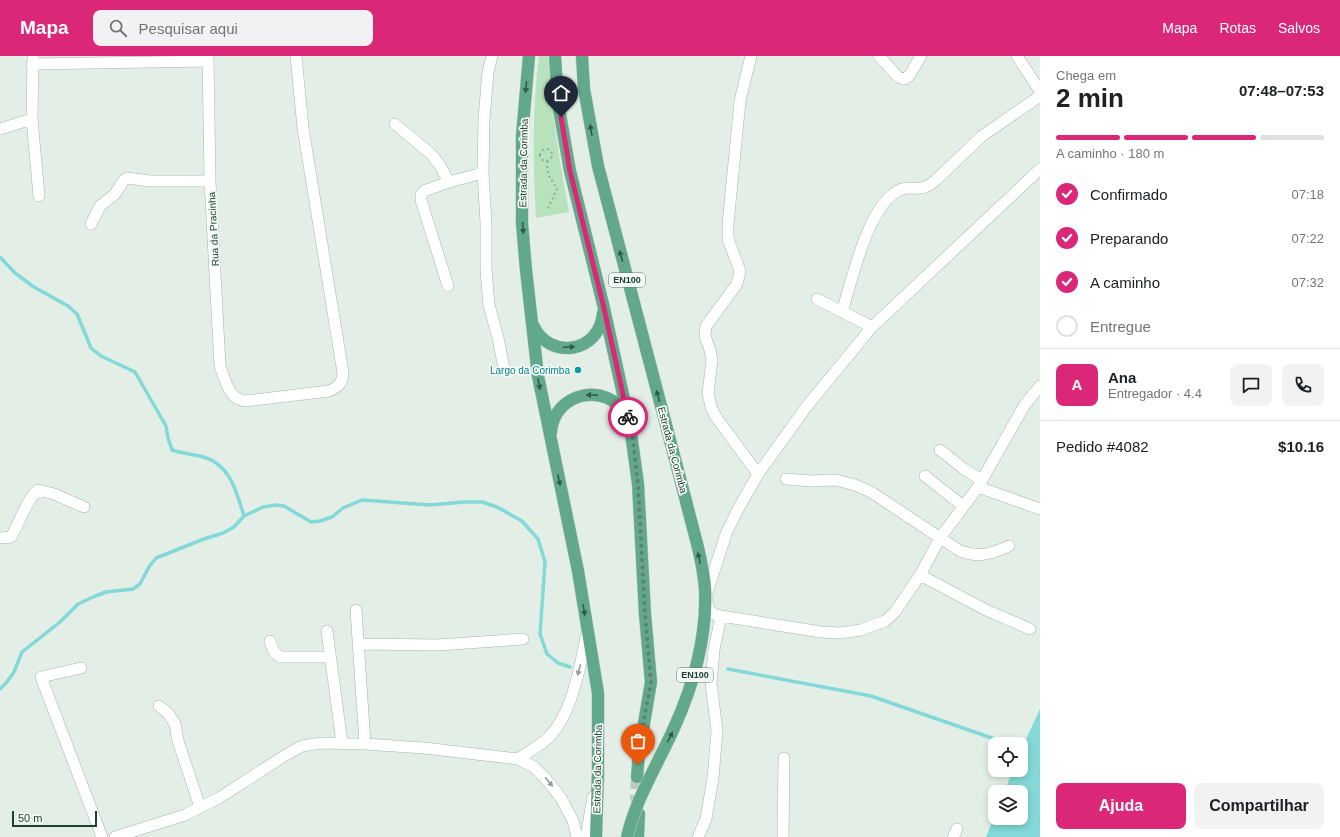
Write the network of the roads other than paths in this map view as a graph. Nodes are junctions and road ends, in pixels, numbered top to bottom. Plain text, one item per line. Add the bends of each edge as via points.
1 (296, 56) edge
2 (492, 56) edge
3 (529, 56) edge
4 (555, 56) edge
5 (582, 56) edge
6 (751, 56) edge
7 (879, 56) edge
8 (921, 56) edge
9 (1017, 56) edge
10 (208, 58) edge
11 (32, 60) edge
12 (1040, 91) edge
13 (1040, 96) edge
14 (32, 119) junction
15 (396, 124) dead end
16 (0, 129) edge
17 (1040, 169) edge
18 (483, 173) junction
19 (210, 181) junction
20 (449, 182) junction
21 (39, 196) dead end
22 (91, 224) dead end
23 (448, 286) dead end
24 (817, 299) dead end
25 (603, 304) junction
26 (842, 312) junction
27 (531, 318) junction
28 (872, 327) junction
29 (504, 368) dead end
30 (1040, 386) edge
31 (630, 426) junction
32 (551, 442) junction
33 (940, 450) dead end
34 (758, 474) junction
35 (925, 476) dead end
36 (786, 479) dead end
37 (980, 483) junction
38 (963, 506) junction
39 (84, 507) dead end
40 (1040, 509) edge
41 (0, 538) edge
42 (940, 538) junction
43 (1009, 546) dead end
44 (920, 575) junction
45 (356, 610) dead end
46 (722, 616) junction
47 (1030, 629) dead end
48 (327, 631) dead end
49 (588, 632) junction
50 (522, 639) dead end
51 (270, 641) dead end
52 (360, 644) junction
53 (330, 657) junction
54 (80, 668) dead end
55 (159, 706) dead end
56 (342, 743) junction
57 (366, 744) junction
58 (784, 758) dead end
59 (518, 759) junction
60 (598, 773) junction
61 (637, 777) tunnel mouth
62 (200, 807) junction
63 (639, 814) tunnel mouth
64 (102, 837) edge
65 (115, 837) edge
66 (577, 837) edge
67 (586, 837) edge
68 (596, 837) edge
69 (627, 837) edge
70 (638, 837) edge
71 (698, 837) edge
72 (783, 837) edge

1 - 19 street, Rua da Pracinha via 303,128 342,366 343,379 336,388 245,401 236,398 228,388 220,366
2 - 18 street via 484,119
3 -> 27 main road, Estrada da Corimba via 522,136 522,187
4 - 25 main road, EN100 via 558,103 570,171
69 -> 5 main road, Estrada da Corimba / EN100, bridge via 639,802 685,704 694,678 702,650 705,590 686,501 598,166 584,89
6 - 34 street via 740,101 728,224 728,239 740,271 736,284 706,326 705,336 712,360 708,393 711,407
7 - 8 street via 898,77 904,79 909,76
9 - 12 street
10 - 11 street
10 - 19 street, Rua da Pracinha
11 - 14 street
13 - 26 street via 982,136 936,180 920,188 907,187 886,201 868,230
14 - 16 street
14 - 21 street
15 - 20 street via 432,154
17 - 28 street
18 - 20 street
18 - 29 street via 489,305
19 - 22 street via 150,182 127,178 115,194 100,206
20 - 23 street via 421,195
24 - 26 street
27 -> 25 main road via 538,334 547,342 558,347 570,348 588,342 596,333 602,322
25 - 31 main road, EN100
26 - 28 street
27 -> 32 main road, Estrada da Corimba via 538,376
28 - 34 street via 807,406
30 - 37 street via 1024,406
31 -> 32 main road via 626,413 612,400 599,395 582,395 568,401 555,416 551,428
31 - 61 main road, EN100 via 638,484 651,682
32 -> 49 main road, Estrada da Corimba
33 - 37 street
34 - 46 street via 726,534 706,596 711,612
35 - 38 street
36 - 42 street via 836,480 855,485 871,492
37 - 38 street
37 - 40 street
38 - 42 street
39 - 41 street via 38,490 28,502 11,537
42 - 43 street via 968,554 993,553
42 - 44 street
44 - 46 street via 885,621 862,630 821,632
44 - 47 street via 986,610
45 - 52 street
46 - 71 street via 714,650 711,683 717,731 713,778 706,819
48 - 53 street
49 -> 59 street via 575,683 558,726 548,738
49 - 60 main road, Estrada da Corimba via 598,693
50 - 52 street via 438,645
51 - 53 street via 274,652 280,657
52 - 57 street
53 - 56 street
54 - 64 street via 41,677
55 - 62 street via 168,713 175,724 178,741
56 - 57 street
56 - 62 street via 302,746 219,798
57 - 59 street
58 - 72 street
59 -> 66 street via 534,767 546,778 561,798 573,821
60 - 67 street
60 - 68 main road, Estrada da Corimba
62 - 65 street via 169,821
63 - 70 main road

